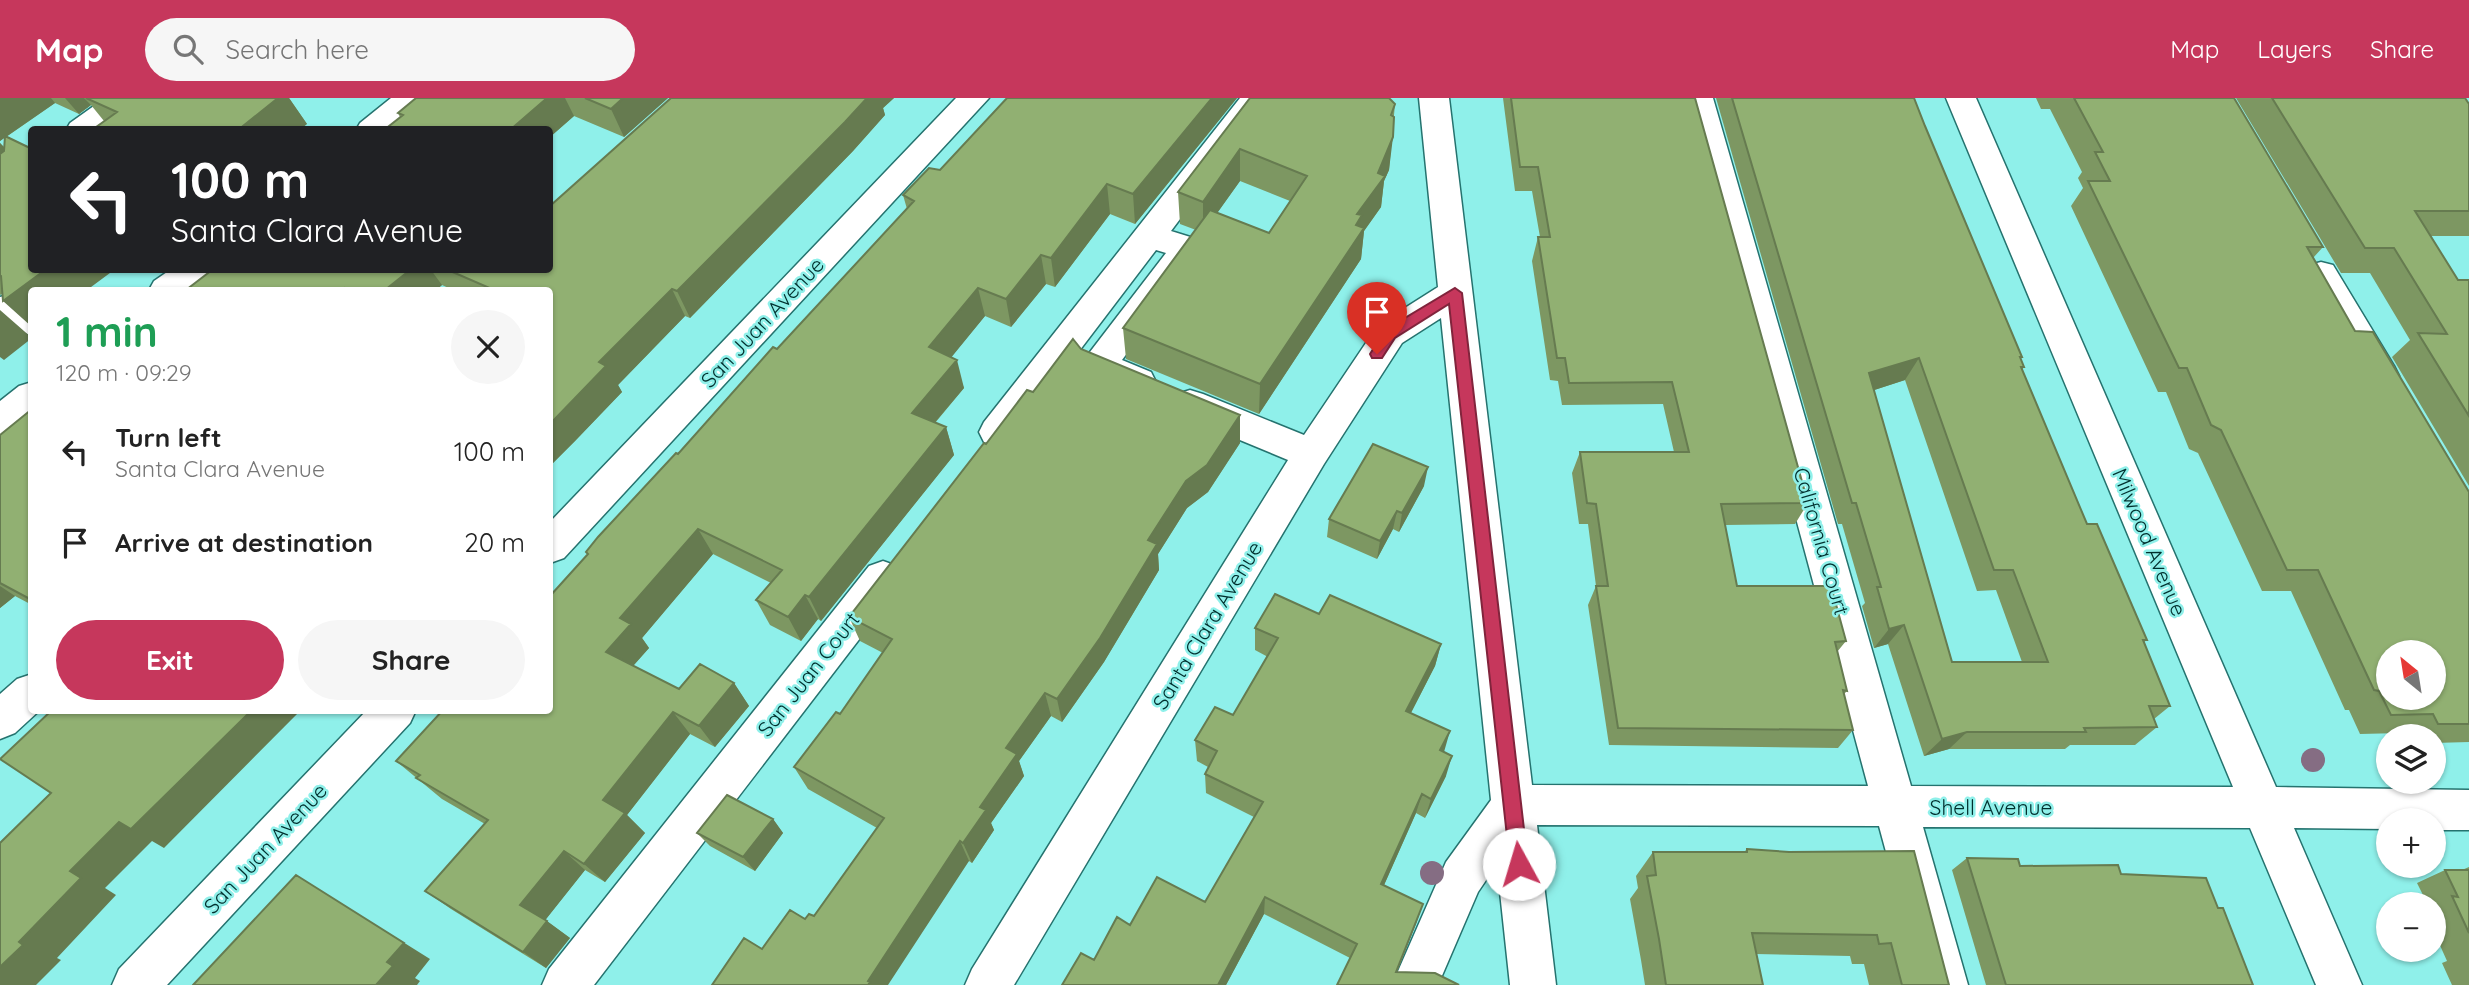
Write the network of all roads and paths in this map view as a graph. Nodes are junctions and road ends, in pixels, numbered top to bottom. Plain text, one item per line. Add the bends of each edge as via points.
1 (126, 98) edge
2 (974, 98) edge
3 (1256, 98) edge
4 (1434, 98) edge
5 (1698, 98) edge
6 (1961, 98) edge
7 (404, 99) edge
8 (87, 126) edge
9 (375, 126) edge
10 (1150, 236) junction
11 (2308, 252) edge
12 (189, 273) edge
13 (170, 287) edge
14 (1455, 293) junction
15 (28, 399) edge
16 (2399, 407) edge
17 (0, 421) edge
18 (1311, 454) junction
19 (978, 456) edge
20 (553, 544) edge
21 (901, 556) edge
22 (28, 696) edge
23 (391, 714) edge
24 (0, 720) edge
25 (1513, 806) junction
26 (1895, 807) junction
27 (2262, 807) junction
28 (2469, 810) edge
29 (135, 985) edge
30 (565, 985) edge
31 (988, 985) edge
32 (1415, 985) edge
33 (1533, 985) edge
34 (1945, 985) edge
35 (2339, 985) edge

1 - 8 street
2 - 20 street, San Juan Avenue
3 - 10 street
4 - 14 street
5 - 26 street, California Court
6 - 27 street, Milwood Avenue
7 - 9 street
10 - 18 street via 1188,248 1098,365
10 - 19 street
11 - 16 street
12 - 13 street
14 - 18 street, Santa Clara Avenue via 1390,334
14 - 25 street
15 - 17 street
18 - 31 street, Santa Clara Avenue
21 - 30 street, San Juan Court
22 - 24 street
23 - 29 street, San Juan Avenue
25 - 26 street, Shell Avenue
25 - 32 street via 1462,877
25 - 33 street
26 - 27 street, Shell Avenue
26 - 34 street, California Court
27 - 28 street, Shell Avenue
27 - 35 street, Milwood Avenue

